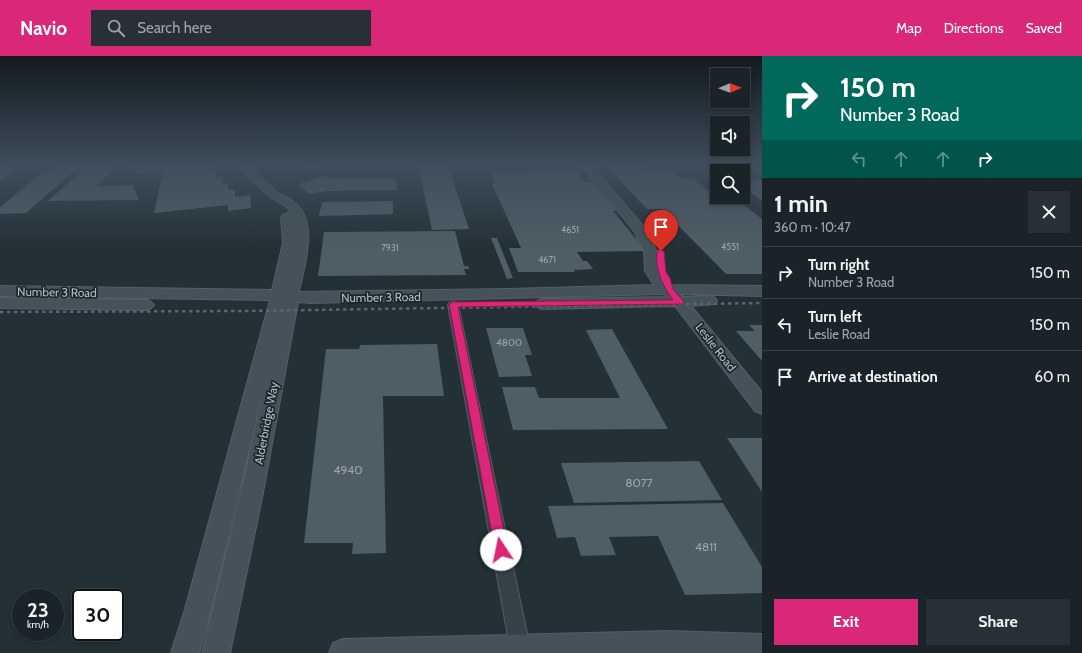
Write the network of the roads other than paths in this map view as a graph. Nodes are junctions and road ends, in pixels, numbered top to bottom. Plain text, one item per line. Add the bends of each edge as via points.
1 (274, 193) edge
2 (609, 193) edge
3 (669, 290) junction
4 (0, 291) edge
5 (762, 291) edge
6 (284, 300) junction
7 (762, 301) edge
8 (680, 302) junction
9 (0, 303) edge
10 (453, 304) junction
11 (762, 406) edge
12 (762, 648) edge
13 (521, 651) edge
14 (185, 653) edge
15 (216, 653) edge
16 (343, 653) edge

1 - 6 main road, Alderbridge Way via 292,206 302,228 302,242
2 - 3 main road, Leslie Road via 641,231 651,250 652,271 658,281
3 - 5 main road, Number 3 Road
3 - 6 main road, Number 3 Road
3 - 8 main road, Leslie Road
4 - 6 main road, Number 3 Road
6 - 9 main road, Number 3 Road via 98,305
6 - 10 main road, Number 3 Road
6 - 14 main road, Alderbridge Way
6 - 15 main road, Alderbridge Way via 251,498
7 - 8 main road, Number 3 Road
8 - 10 main road, Number 3 Road
8 - 11 main road, Leslie Road
10 - 13 street
12 - 13 main road via 668,645
13 - 16 main road

